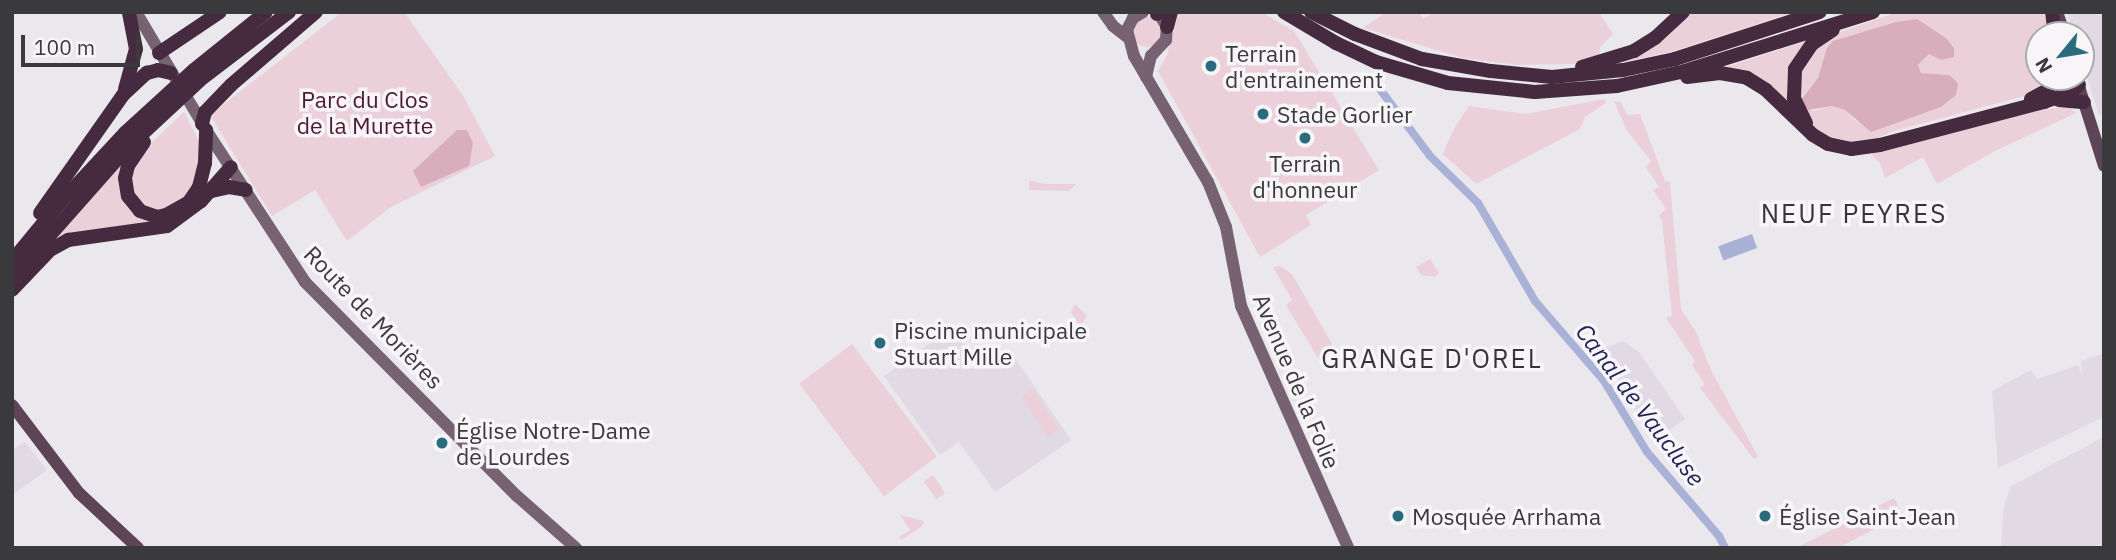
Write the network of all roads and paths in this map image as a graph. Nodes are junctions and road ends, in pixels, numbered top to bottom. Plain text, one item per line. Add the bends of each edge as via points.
1 (129, 12) edge
2 (136, 12) edge
3 (220, 12) edge
4 (266, 12) edge
5 (289, 12) edge
6 (316, 12) edge
7 (1103, 12) edge
8 (1273, 12) edge
9 (1284, 12) edge
10 (1311, 12) edge
11 (1683, 12) edge
12 (1819, 12) edge
13 (1871, 13) edge
14 (1150, 15) edge
15 (1311, 29) junction
16 (1129, 40) junction
17 (1154, 51) junction
18 (159, 52) junction
19 (1491, 71) junction
20 (171, 73) junction
21 (1146, 76) junction
22 (195, 80) junction
23 (1617, 86) junction
24 (2040, 91) edge
25 (2071, 91) edge
26 (2081, 91) edge
27 (122, 95) junction
28 (2043, 102) junction
29 (2084, 102) junction
30 (168, 106) junction
31 (204, 127) junction
32 (2104, 166) edge
33 (231, 167) junction
34 (246, 190) junction
35 (211, 191) junction
36 (42, 235) junction
37 (12, 250) edge
38 (12, 261) edge
39 (14, 284) edge
40 (12, 405) edge
41 (138, 548) edge
42 (576, 548) edge
43 (1348, 548) edge

1 - 27 highway via 135,62
2 - 18 main road, Route de Morières
3 - 18 highway
4 - 22 highway
5 - 22 highway
6 - 31 highway via 231,85 205,112
7 - 16 main road
8 - 15 highway
9 - 15 highway
10 - 19 highway via 1422,59
11 - 19 highway via 1655,38 1611,60 1585,67
12 - 19 highway via 1675,59 1623,70 1552,77
13 - 23 highway via 1685,71
13 - 24 highway via 1818,38 1795,69 1798,109 1809,126 1825,138 1854,144 1887,139 2026,100
14 - 16 main road
14 - 17 main road via 1166,40
15 - 23 highway via 1376,61 1448,83 1535,92
16 - 17 main road via 1140,51
16 - 21 main road, Avenue de la Folie
17 - 21 main road
18 - 20 main road, Route de Morières
20 - 27 highway via 147,73
20 - 31 main road, Route de Morières
21 - 43 main road, Avenue de la Folie via 1212,191 1226,227 1241,306
22 - 30 highway
22 - 30 highway
23 - 28 highway via 1634,88 1689,76 1734,74 1766,90 1821,140 1850,149
25 - 28 highway
26 - 29 main road
27 - 36 highway
28 - 29 highway
29 - 32 main road
30 - 31 highway via 128,166 125,186 139,211 166,215 195,194 205,163
30 - 36 highway
31 - 33 main road, Route de Morières
33 - 34 main road, Route de Morières
33 - 35 highway
34 - 35 highway
34 - 42 main road, Route de Morières via 305,282 517,496
35 - 36 highway via 167,226 80,237
36 - 37 highway
36 - 38 highway
36 - 39 highway
40 - 41 main road via 88,503

